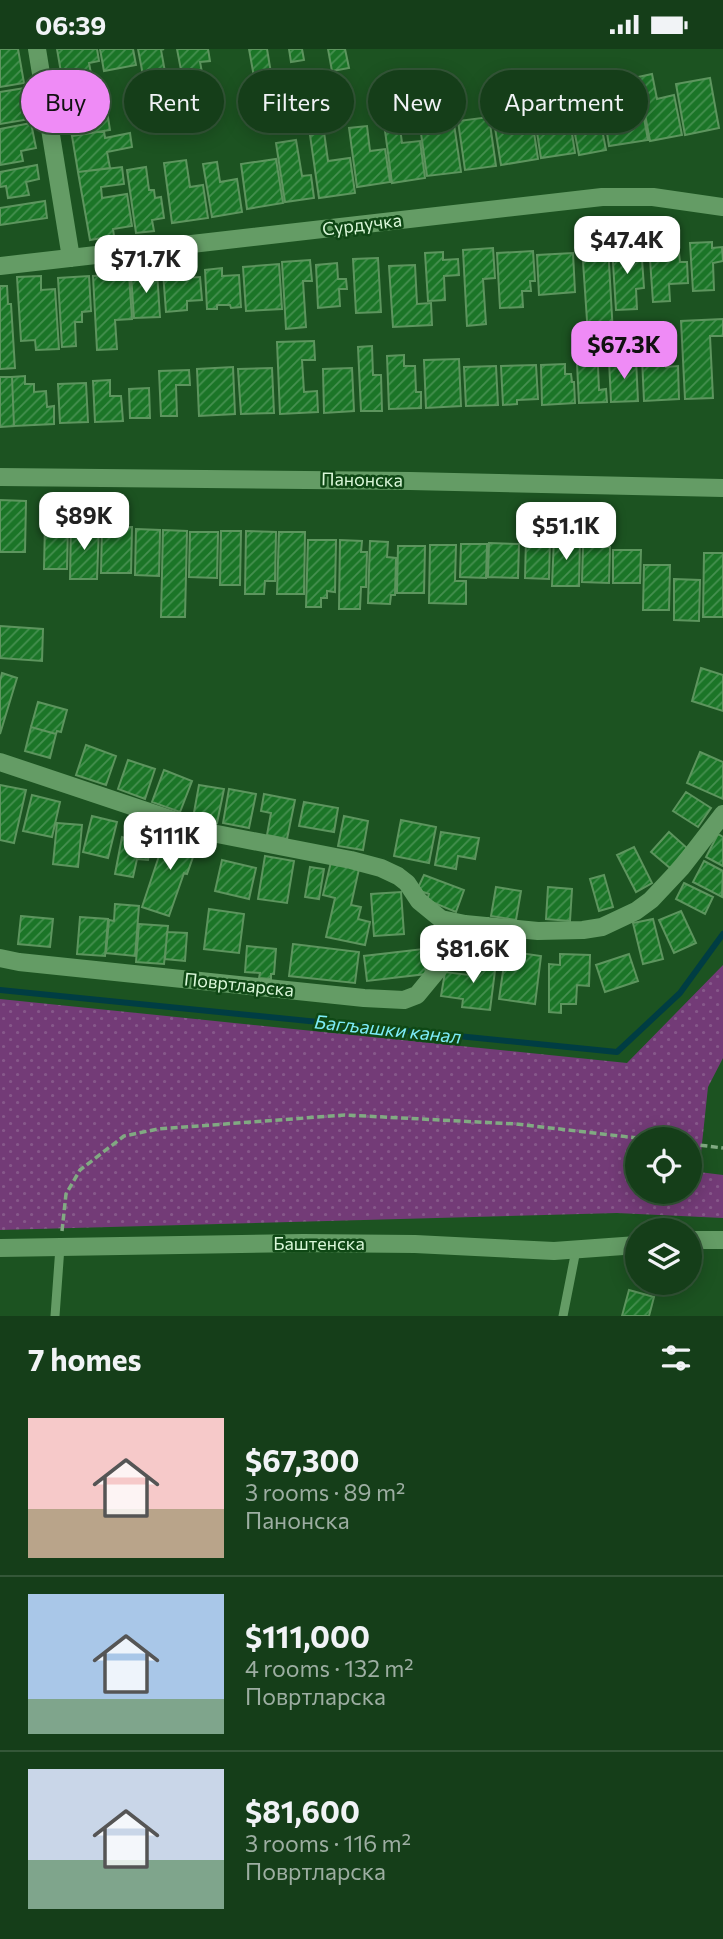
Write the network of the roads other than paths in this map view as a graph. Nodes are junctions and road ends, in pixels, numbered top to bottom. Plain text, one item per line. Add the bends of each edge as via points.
1 (37, 49) edge
2 (723, 207) edge
3 (71, 258) junction
4 (0, 266) edge
5 (0, 477) edge
6 (723, 488) edge
7 (0, 762) edge
8 (723, 814) edge
9 (441, 919) junction
10 (487, 926) junction
11 (456, 949) junction
12 (0, 958) edge
13 (702, 1240) edge
14 (723, 1240) edge
15 (625, 1245) edge
16 (60, 1247) junction
17 (0, 1248) edge
18 (576, 1250) junction
19 (55, 1316) edge
20 (563, 1316) edge

1 - 3 street
2 - 3 street, Сурдучка via 653,197 601,197
3 - 4 street, Сурдучка
5 - 6 street, Панонска
7 - 9 street via 212,833 381,868 407,883 419,901
8 - 10 street via 666,886 619,920 602,927 558,932
9 - 10 street
9 - 11 street
10 - 11 street, Повртларска
11 - 12 street, Повртларска via 417,995 404,1000
13 - 14 street
15 - 18 street, Баштенска
16 - 17 street, Баштенска
16 - 18 street, Баштенска via 303,1243
16 - 19 lane
18 - 20 lane

